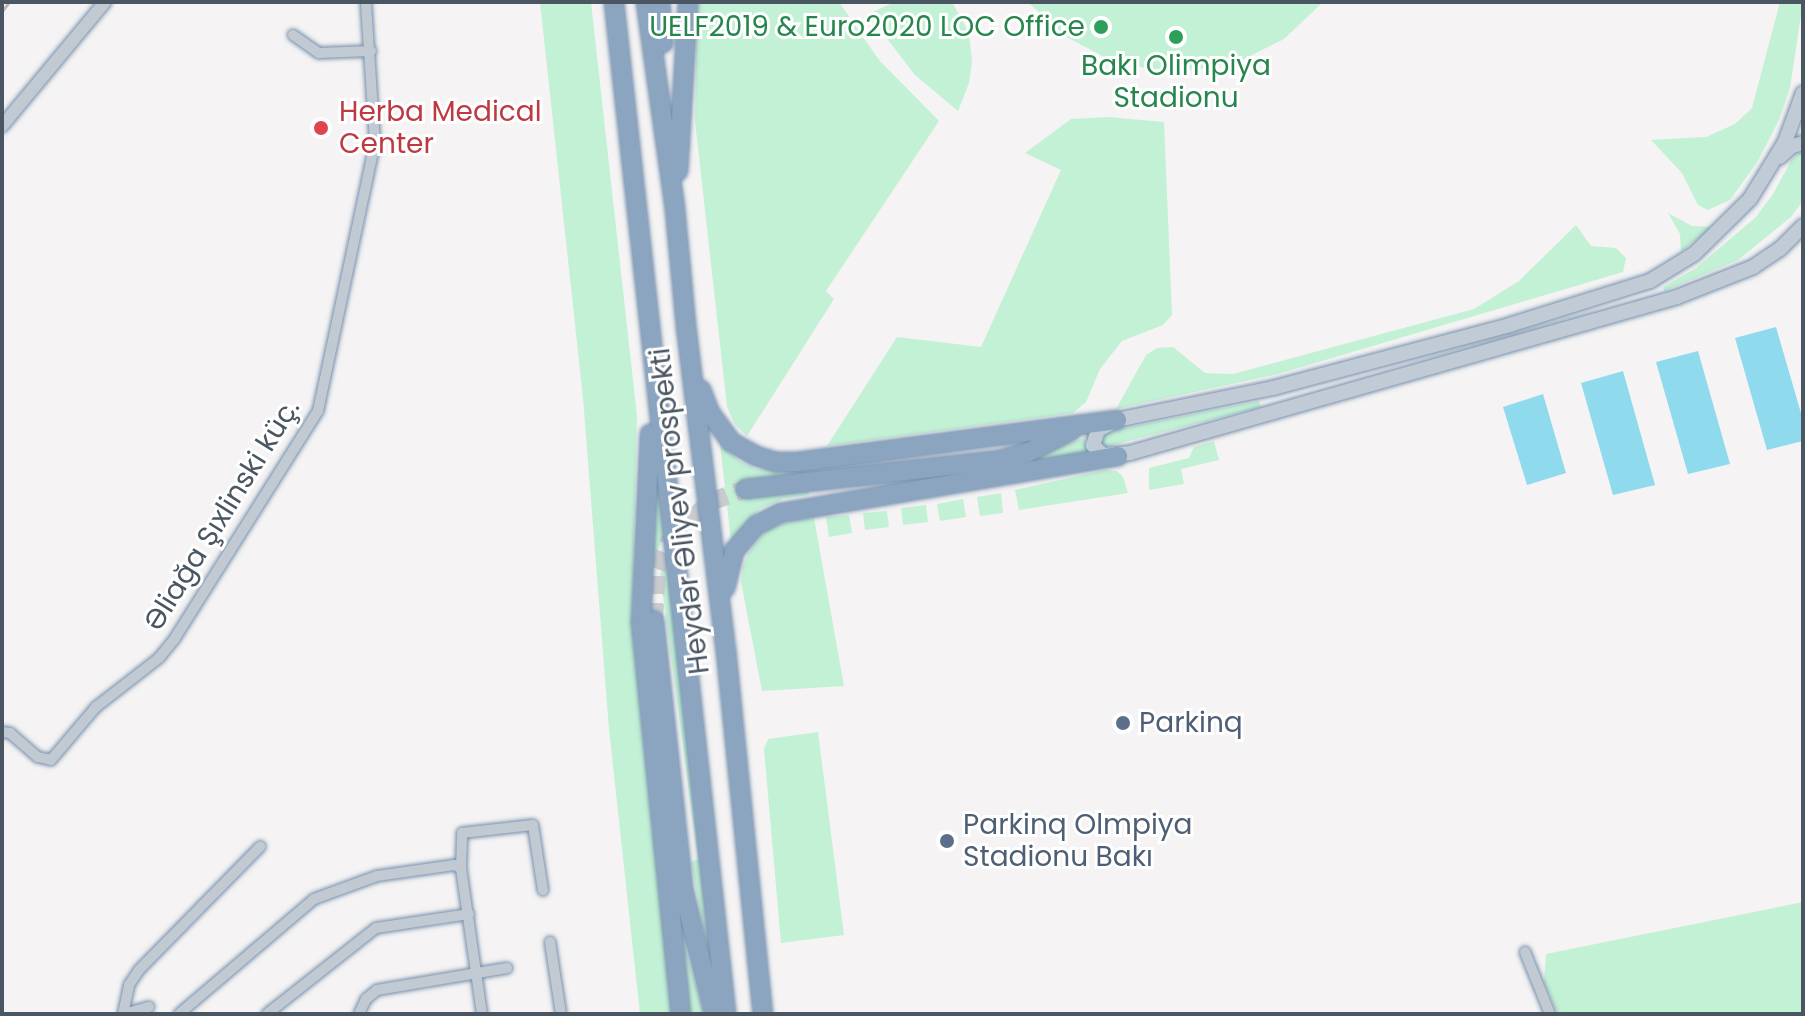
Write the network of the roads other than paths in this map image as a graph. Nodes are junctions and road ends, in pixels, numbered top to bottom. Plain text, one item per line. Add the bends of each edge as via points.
1 (105, 2) edge
2 (366, 2) edge
3 (614, 2) edge
4 (646, 2) edge
5 (660, 2) edge
6 (688, 2) edge
7 (293, 35) dead end
8 (371, 51) junction
9 (1803, 93) edge
10 (2, 126) edge
11 (1803, 143) edge
12 (1770, 169) junction
13 (675, 209) junction
14 (1803, 226) edge
15 (648, 323) junction
16 (686, 326) junction
17 (1117, 420) junction
18 (1080, 426) junction
19 (1118, 456) junction
20 (746, 489) tunnel mouth
21 (654, 621) tunnel mouth
22 (726, 651) junction
23 (2, 732) edge
24 (260, 847) dead end
25 (461, 868) junction
26 (543, 890) dead end
27 (469, 914) junction
28 (550, 942) dead end
29 (1525, 952) dead end
30 (507, 968) dead end
31 (477, 972) junction
32 (149, 1007) dead end
33 (363, 1012) edge
34 (124, 1014) edge
35 (179, 1014) edge
36 (267, 1014) edge
37 (482, 1014) edge
38 (561, 1014) edge
39 (681, 1014) edge
40 (714, 1014) edge
41 (726, 1014) edge
42 (763, 1014) edge
43 (1550, 1014) edge

1 - 10 street
2 - 8 street, Əliağa Şıxlinski küç.
3 - 15 highway, Heydər Əliyev prospekti
4 - 13 highway, Heydər Əliyev prospekti
5 - 13 highway
6 - 13 highway
7 - 8 street via 319,53
8 - 23 street, Əliağa Şıxlinski küç. via 375,143 324,392 313,420 159,658 96,707 51,760
9 - 12 main road
11 - 12 main road via 1792,146
12 - 17 main road via 1713,239 1650,281 1510,325 1273,388
13 - 16 highway, Heydər Əliyev prospekti
14 - 19 main road via 1753,267 1709,287
15 - 39 highway via 650,460 641,622
15 - 41 highway, Heydər Əliyev prospekti
16 - 18 highway via 710,413 731,442 776,462
16 - 22 highway, Heydər Əliyev prospekti
17 - 18 highway
17 - 19 main road via 1098,430 1092,440 1098,453
18 - 20 highway via 1027,453 1000,460
19 - 22 highway via 813,505 768,519 746,535 729,562
21 - 40 highway via 683,889
22 - 42 highway, Heydər Əliyev prospekti
24 - 34 street via 139,970 129,985
25 - 26 street via 465,831 529,824 535,828
25 - 27 street
25 - 35 street via 377,876 314,899
27 - 31 street
27 - 36 street via 376,928
28 - 38 street
29 - 43 street
30 - 31 street
31 - 33 street via 377,990 366,999
31 - 37 street
32 - 34 street

